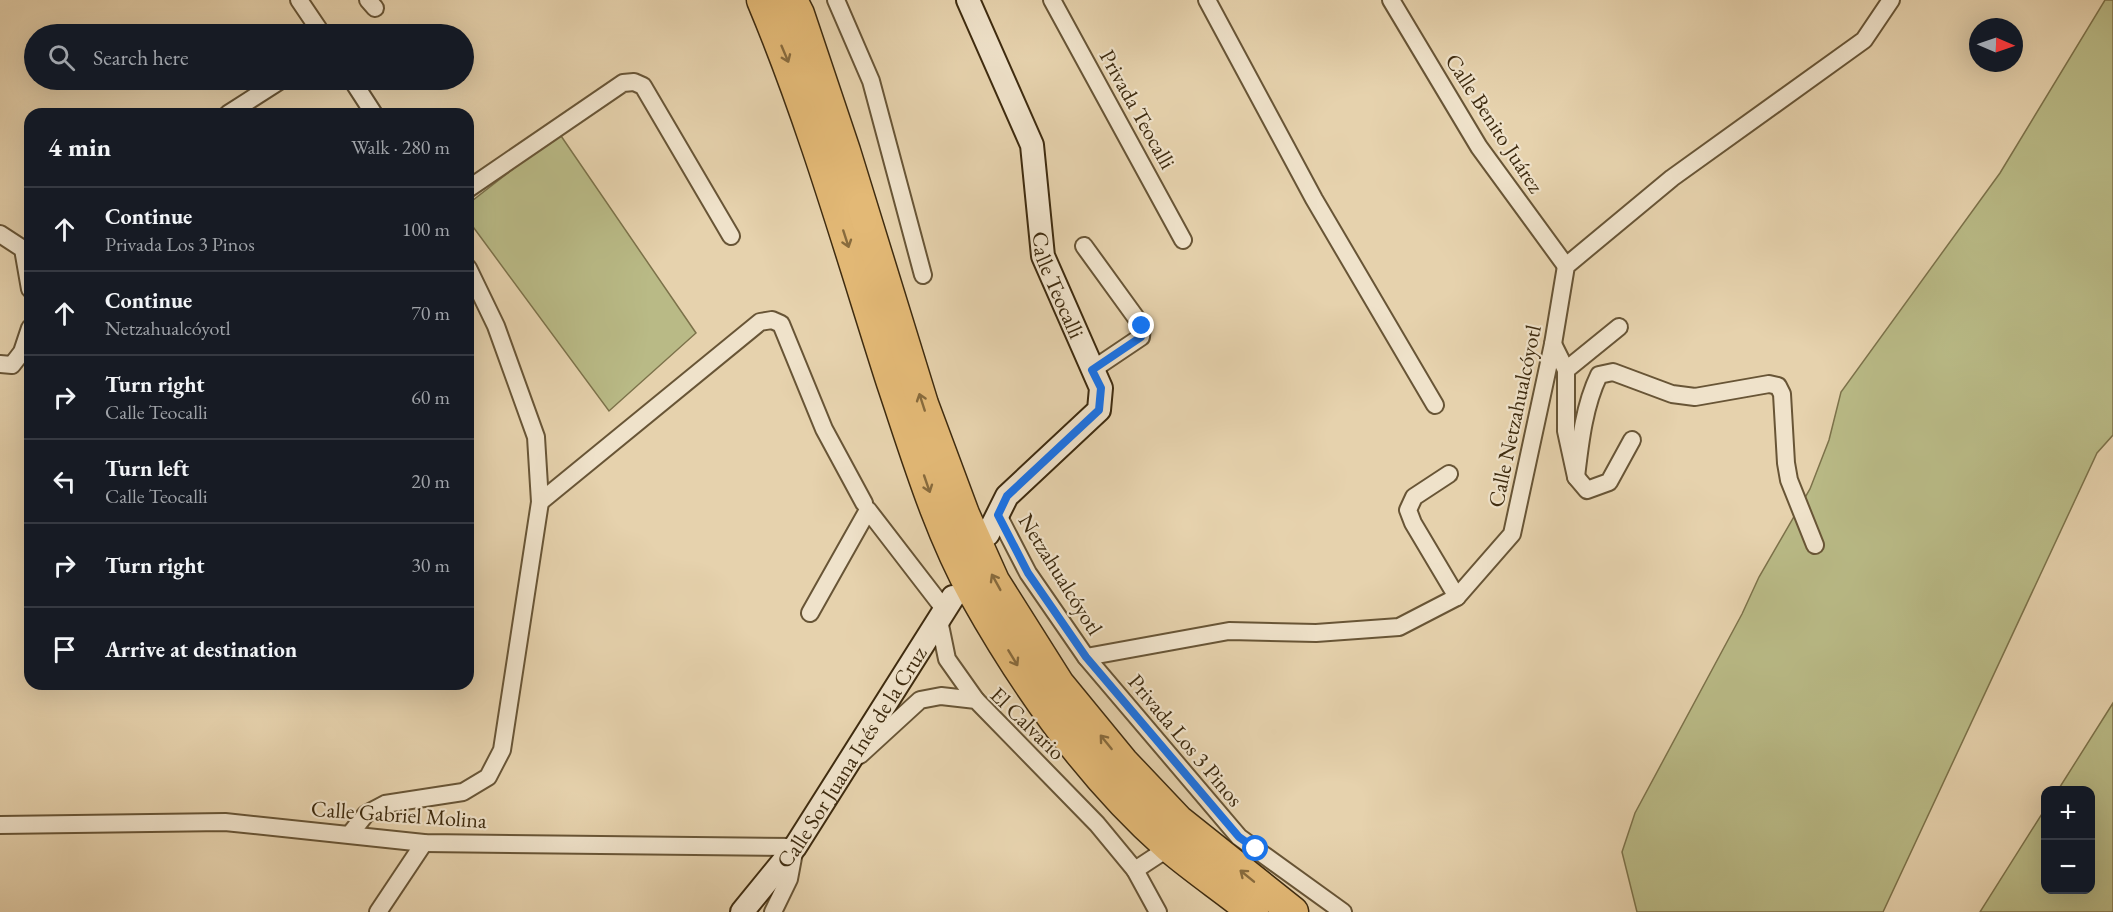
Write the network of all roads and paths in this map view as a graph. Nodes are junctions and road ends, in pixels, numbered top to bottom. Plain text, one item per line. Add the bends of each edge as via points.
1 (299, 0) edge
2 (762, 0) edge
3 (792, 0) edge
4 (836, 0) edge
5 (968, 0) edge
6 (1052, 0) edge
7 (1207, 0) edge
8 (1391, 0) edge
9 (1892, 0) edge
10 (315, 24) edge
11 (265, 90) edge
12 (358, 90) edge
13 (237, 108) edge
14 (370, 108) edge
15 (474, 185) edge
16 (0, 234) edge
17 (731, 236) dead end
18 (1183, 240) dead end
19 (24, 246) edge
20 (1084, 246) dead end
21 (1566, 266) junction
22 (923, 275) dead end
23 (474, 280) edge
24 (1619, 327) dead end
25 (1553, 345) junction
26 (24, 346) edge
27 (0, 364) edge
28 (1092, 370) junction
29 (1566, 370) junction
30 (1435, 405) dead end
31 (1632, 440) dead end
32 (1449, 474) dead end
33 (1576, 477) junction
34 (540, 502) junction
35 (864, 503) dead end
36 (993, 524) joint
37 (1815, 545) dead end
38 (1457, 597) junction
39 (946, 609) junction
40 (810, 613) dead end
41 (1086, 657) junction
42 (976, 700) junction
43 (842, 772) junction
44 (0, 825) edge
45 (350, 834) junction
46 (424, 843) junction
47 (795, 847) junction
48 (1170, 847) junction
49 (1136, 870) junction
50 (378, 912) edge
51 (742, 912) edge
52 (773, 912) edge
53 (1158, 912) edge
54 (1253, 912) edge
55 (1293, 912) edge
56 (1343, 912) edge

1 - 10 street
2 -> 48 highway via 788,62 940,521 974,594 1035,695 1111,789
55 -> 3 highway via 1179,821 1123,762 1059,684 994,581 923,404 845,151
4 - 22 street via 871,81
5 - 28 street, Calle Teocalli via 1032,145 1043,256
6 - 18 street, Privada Teocalli
7 - 30 street via 1314,200
8 - 21 street, Calle Benito Juárez via 1479,147
9 - 21 street via 1864,40 1672,178
11 - 13 street
12 - 14 street
15 - 17 street via 623,83 633,82 643,86
16 - 19 street
20 - 28 street via 1142,326 1141,337
21 - 25 street, Calle Netzahualcóyotl
23 - 34 street via 496,326 536,437
24 - 29 street
25 - 29 street
25 - 38 street, Calle Netzahualcóyotl via 1512,534
26 - 27 street via 12,365
28 - 36 street, Calle Teocalli via 1101,388 1099,410 1007,496
29 - 33 street via 1566,431
31 - 33 street via 1609,482 1587,490
32 - 38 street via 1414,497 1408,510
33 - 37 street via 1592,389 1599,375 1613,372 1672,394 1695,397 1769,384 1778,386 1790,480
34 - 35 street via 760,322 772,320 781,324 824,429
34 - 45 street via 502,750 488,777 463,792 385,804 366,814
36 - 41 street, Netzahualcóyotl
38 - 41 street, Calle Netzahualcóyotl via 1399,627 1316,633 1229,631
39 - 40 street via 868,510
39 - 42 street via 947,659
39 - 43 street, Calle Sor Juana Inés de la Cruz
41 - 56 street, Privada Los 3 Pinos via 1239,837
42 - 43 street, El Calvario via 941,696 920,700
42 - 49 street, El Calvario via 1097,824
43 - 47 street, Calle Sor Juana Inés de la Cruz
44 - 45 street, Calle Gabriel Molina via 225,822
45 - 46 street, Calle Gabriel Molina
46 - 47 street, Calle Gabriel Molina
46 - 50 street
47 - 51 street, Calle Sor Juana Inés de la Cruz
47 - 52 street via 789,879
48 - 49 street
48 - 54 highway
49 - 53 street, El Calvario

